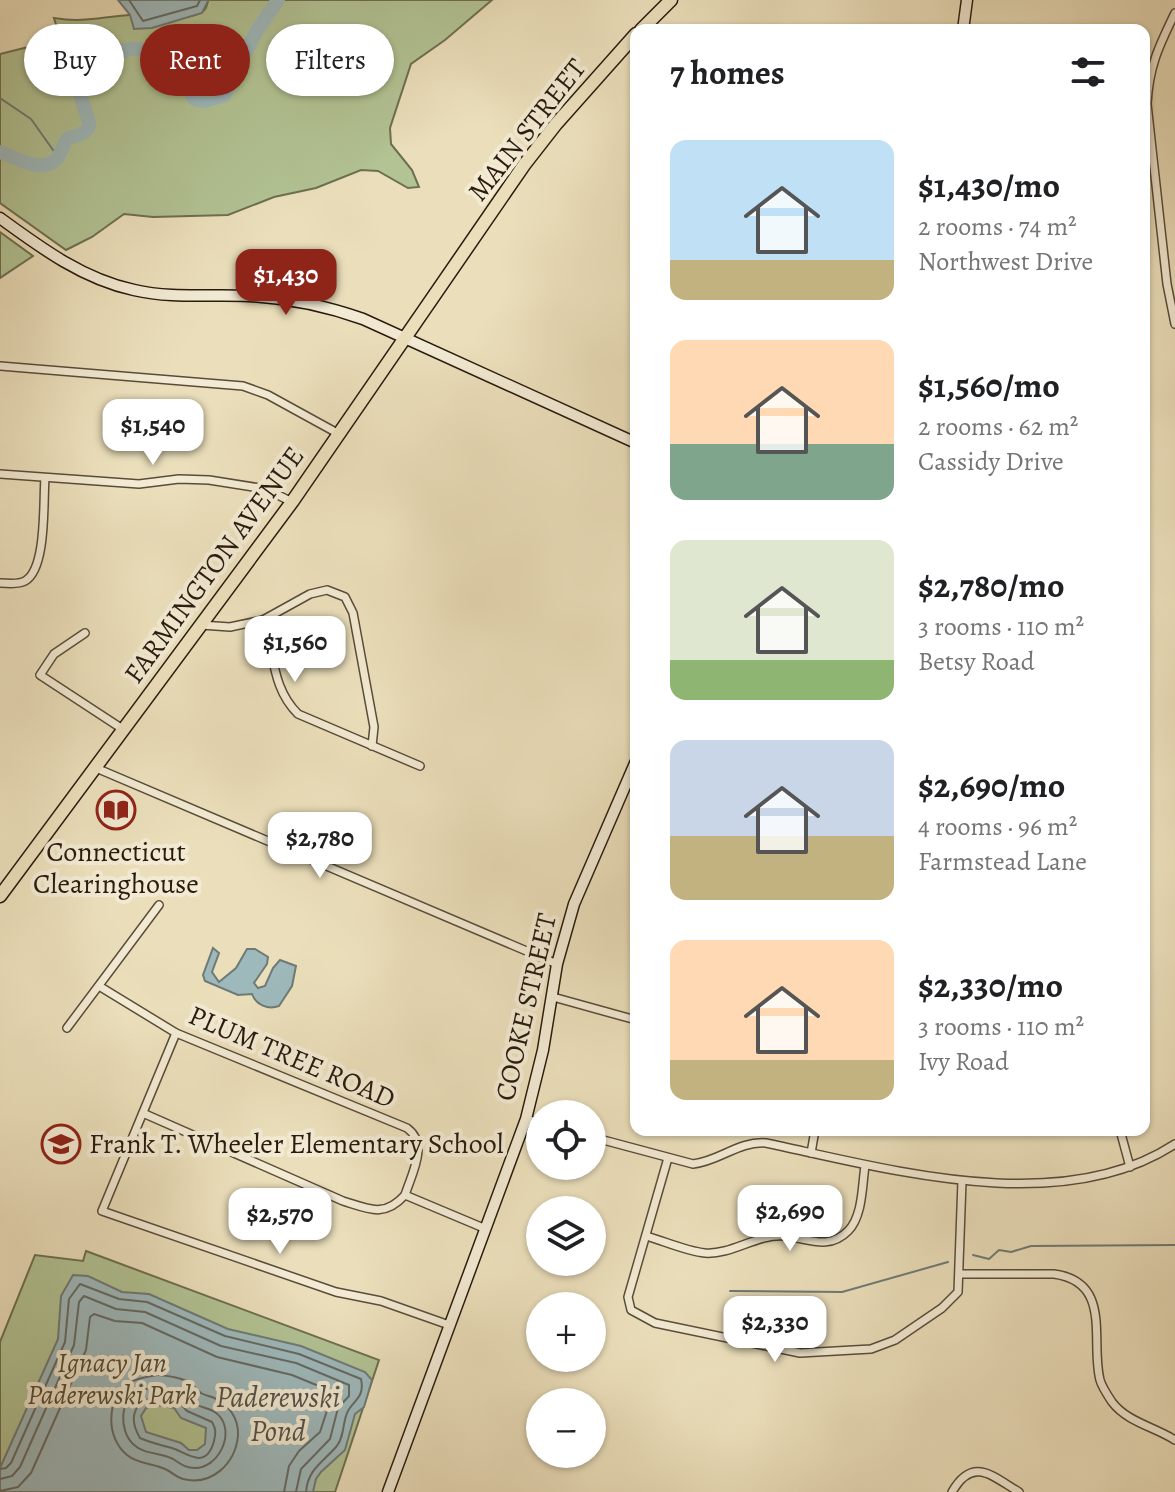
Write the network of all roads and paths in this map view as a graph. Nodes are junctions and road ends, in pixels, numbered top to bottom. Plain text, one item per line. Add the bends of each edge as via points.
1 (671, 0) edge
2 (967, 0) edge
3 (1175, 13) edge
4 (647, 24) edge
5 (964, 24) edge
6 (630, 41) edge
7 (1150, 68) edge
8 (1150, 131) edge
9 (0, 218) edge
10 (461, 258) joint
11 (1175, 324) edge
12 (406, 339) junction
13 (0, 366) edge
14 (339, 434) junction
15 (630, 440) edge
16 (0, 474) edge
17 (45, 478) junction
18 (292, 502) junction
19 (0, 583) edge
20 (263, 620) junction
21 (201, 625) junction
22 (85, 633) dead end
23 (124, 730) junction
24 (372, 746) junction
25 (420, 766) dead end
26 (96, 768) junction
27 (630, 775) edge
28 (0, 896) edge
29 (159, 905) dead end
30 (557, 964) junction
31 (99, 986) junction
32 (553, 997) junction
33 (630, 1018) edge
34 (67, 1028) dead end
35 (176, 1033) junction
36 (530, 1100) edge
37 (145, 1114) junction
38 (526, 1119) edge
39 (814, 1136) edge
40 (1122, 1136) edge
41 (606, 1141) edge
42 (1175, 1144) edge
43 (811, 1153) junction
44 (668, 1158) junction
45 (865, 1166) junction
46 (1130, 1167) junction
47 (962, 1181) junction
48 (405, 1195) junction
49 (486, 1229) junction
50 (646, 1236) junction
51 (960, 1274) junction
52 (449, 1325) junction
53 (1175, 1440) edge
54 (388, 1492) edge
55 (952, 1492) edge
56 (1019, 1492) edge

1 - 4 highway
2 - 5 main road
3 - 7 street
6 - 10 highway, MAIN STREET via 548,134
8 - 11 street
9 - 12 main road via 80,270 114,285 149,293 304,302 363,319
10 - 12 highway, FARMINGTON AVENUE
12 - 14 highway, FARMINGTON AVENUE
12 - 15 main road
13 - 14 street via 229,383 256,389
14 - 18 highway, FARMINGTON AVENUE
16 - 17 street
17 - 18 street via 139,484 209,480 266,489
17 - 19 street via 35,573 19,583
18 - 21 highway, FARMINGTON AVENUE
20 - 21 street via 230,627
20 - 24 street via 285,701 298,714
20 - 24 street via 310,594 327,590 345,597 353,613 374,727
21 - 23 highway, FARMINGTON AVENUE
22 - 23 street via 54,654 40,675
23 - 26 highway, FARMINGTON AVENUE
24 - 25 street
26 - 28 highway, FARMINGTON AVENUE
26 - 30 street
27 - 30 main road, COOKE STREET via 574,904
29 - 31 street
30 - 32 main road, COOKE STREET
31 - 34 street
31 - 35 street, PLUM TREE ROAD
32 - 33 street
32 - 36 main road, COOKE STREET
35 - 37 street
35 - 48 street, PLUM TREE ROAD via 416,1134 419,1148
37 - 48 street via 369,1210 389,1208
37 - 52 street via 102,1211
38 - 49 main road, COOKE STREET
39 - 43 street
40 - 46 street
41 - 44 street
42 - 46 street
43 - 44 street via 755,1142 701,1163
43 - 45 street
44 - 50 street
45 - 47 street
45 - 50 street via 858,1213 851,1229 836,1240 820,1244 784,1236 761,1238 706,1253
46 - 47 street via 1062,1180
47 - 51 street
48 - 49 street
49 - 52 main road, COOKE STREET
50 - 51 street via 628,1297 636,1314 655,1323 800,1353 871,1349 895,1340 958,1292
51 - 53 street via 1054,1274 1082,1285 1095,1309 1100,1381 1113,1403 1130,1418
52 - 54 main road, COOKE STREET
55 - 56 street via 965,1475 977,1471

